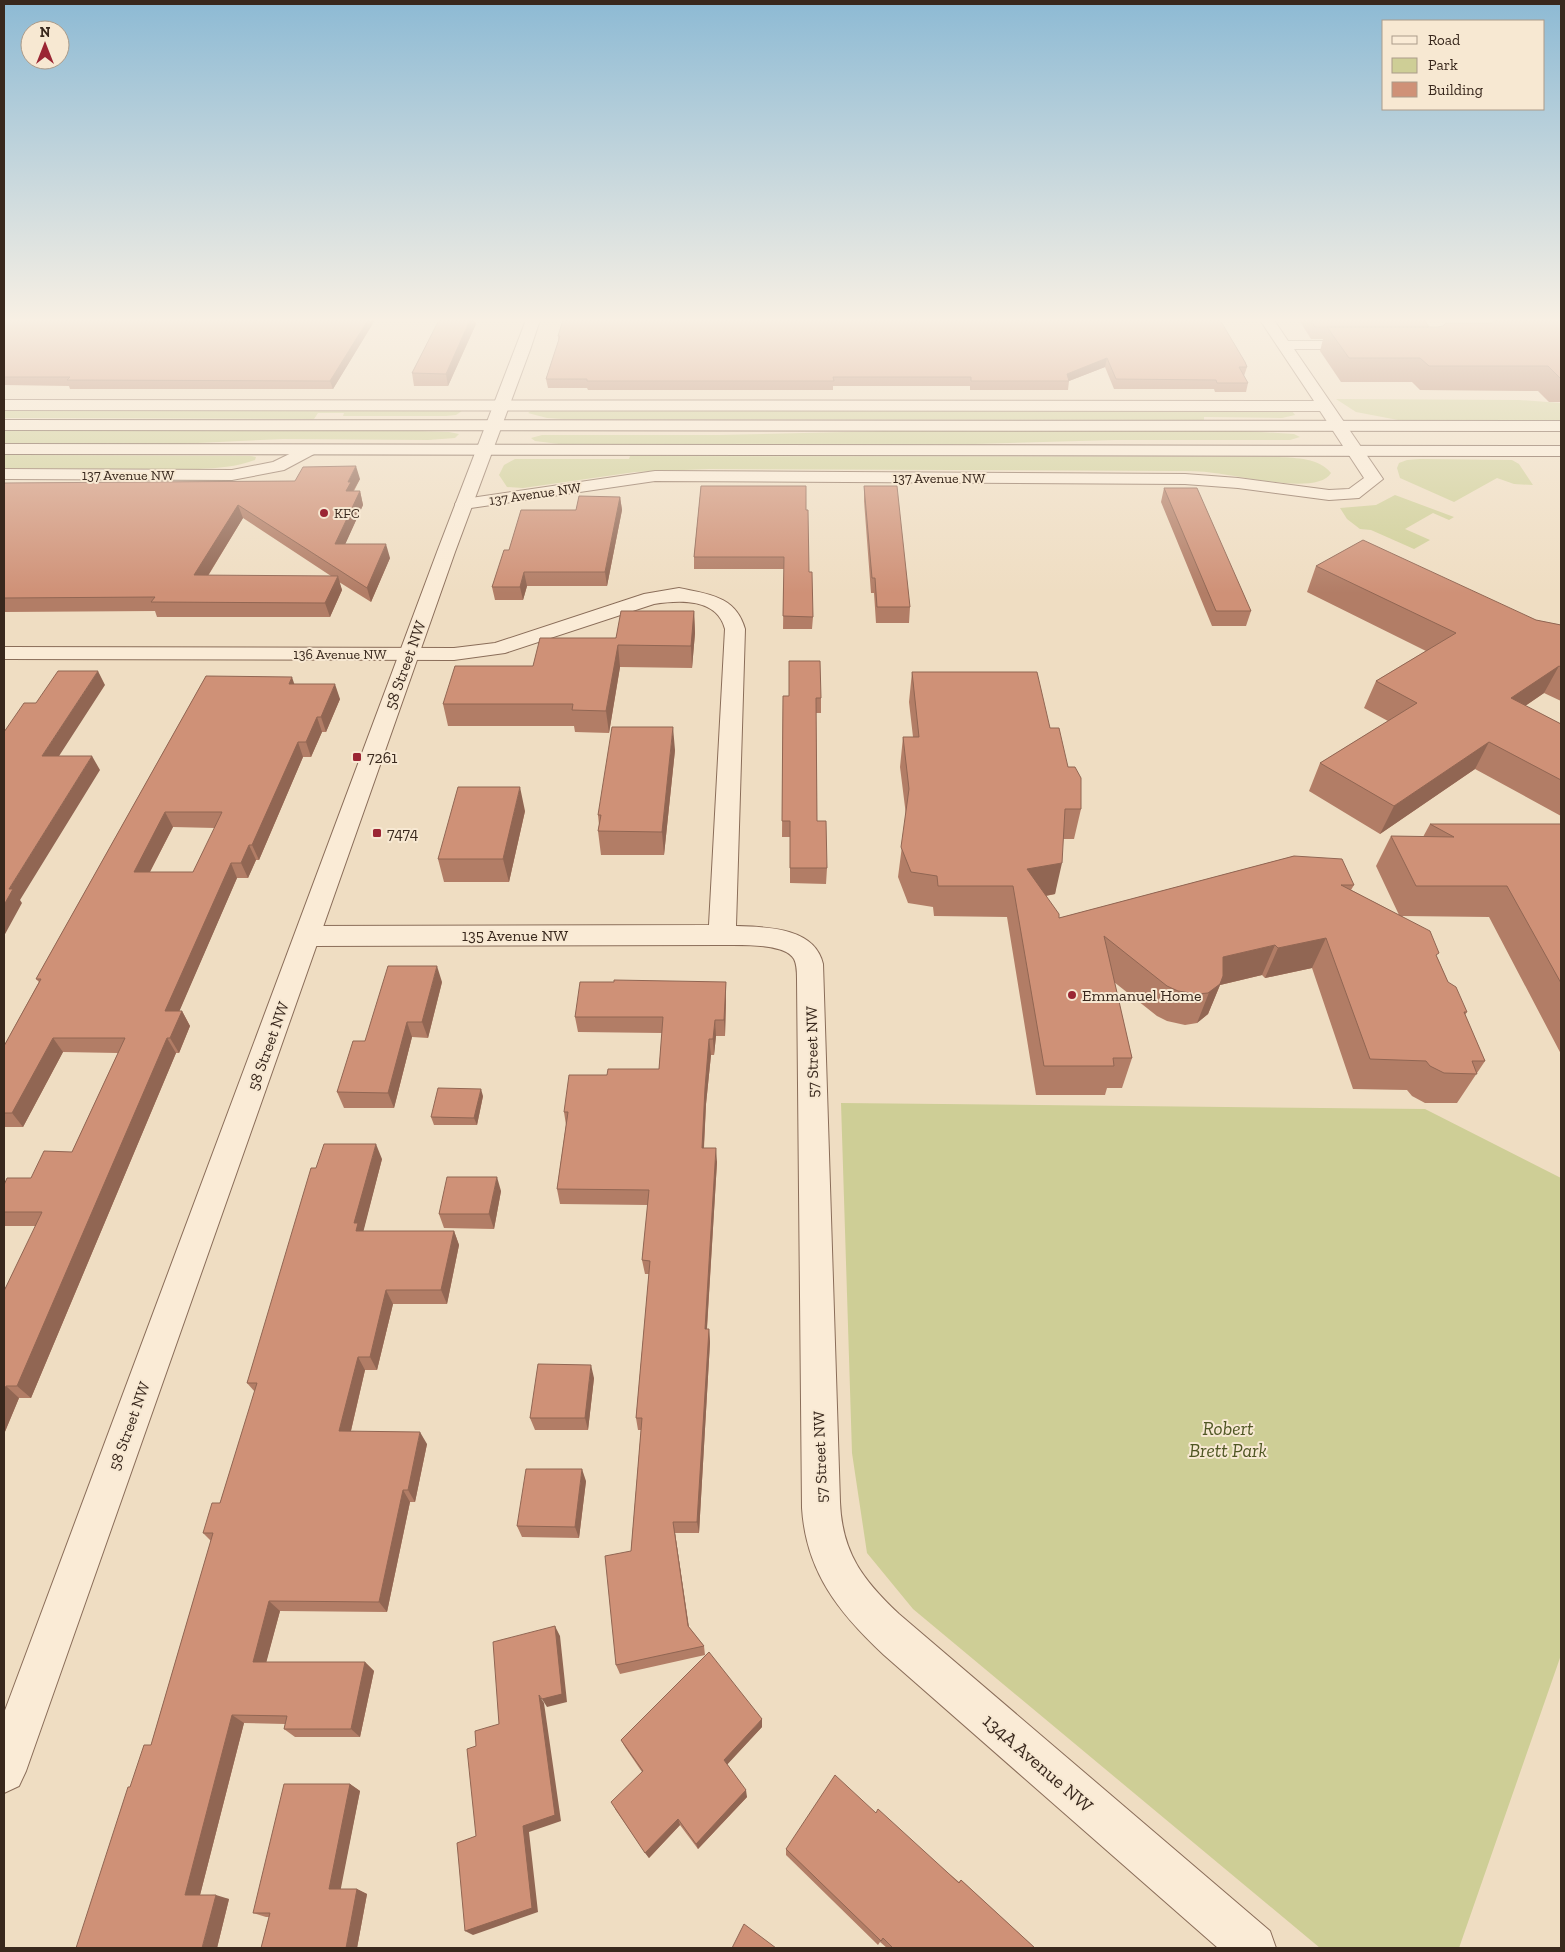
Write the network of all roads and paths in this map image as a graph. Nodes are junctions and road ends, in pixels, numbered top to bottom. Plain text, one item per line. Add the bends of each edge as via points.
1 (139, 411) edge
2 (499, 411) edge
3 (1122, 411) edge
4 (1326, 411) edge
5 (4, 425) edge
6 (1336, 426) junction
7 (1561, 426) edge
8 (493, 427) junction
9 (1561, 446) edge
10 (4, 450) edge
11 (308, 450) junction
12 (1353, 450) junction
13 (1476, 450) junction
14 (1561, 451) edge
15 (4, 474) edge
16 (464, 504) junction
17 (409, 654) junction
18 (6, 656) edge
19 (722, 935) junction
20 (308, 936) junction
21 (834, 1568) joint
22 (4, 1771) edge
23 (1252, 1948) edge

1 - 8 street, 137 Avenue NW
2 - 8 street, 58 Street NW
3 - 8 street, 137 Avenue NW
4 - 6 street
5 - 8 street, 137 Avenue NW
6 - 7 street, 137 Avenue NW
6 - 8 street, 137 Avenue NW
6 - 12 street
8 - 11 street, 137 Avenue NW
8 - 12 street, 137 Avenue NW
8 - 16 street, 58 Street NW
9 - 13 street
10 - 11 street, 137 Avenue NW
11 - 15 street, 137 Avenue NW via 278,466 232,475
12 - 13 street, 137 Avenue NW
12 - 16 street, 137 Avenue NW via 1374,479 1354,494 1329,496 1185,479 655,476
13 - 14 street, 137 Avenue NW
16 - 17 street, 58 Street NW
17 - 18 street, 136 Avenue NW
17 - 19 street, 136 Avenue NW via 498,650 651,598 680,594 724,608 735,629
17 - 20 street, 58 Street NW
19 - 20 street, 135 Avenue NW
19 - 21 street, 57 Street NW via 797,944 807,956 811,979 822,1525
20 - 22 street, 58 Street NW
21 - 23 street, 134A Avenue NW via 860,1606 898,1641

